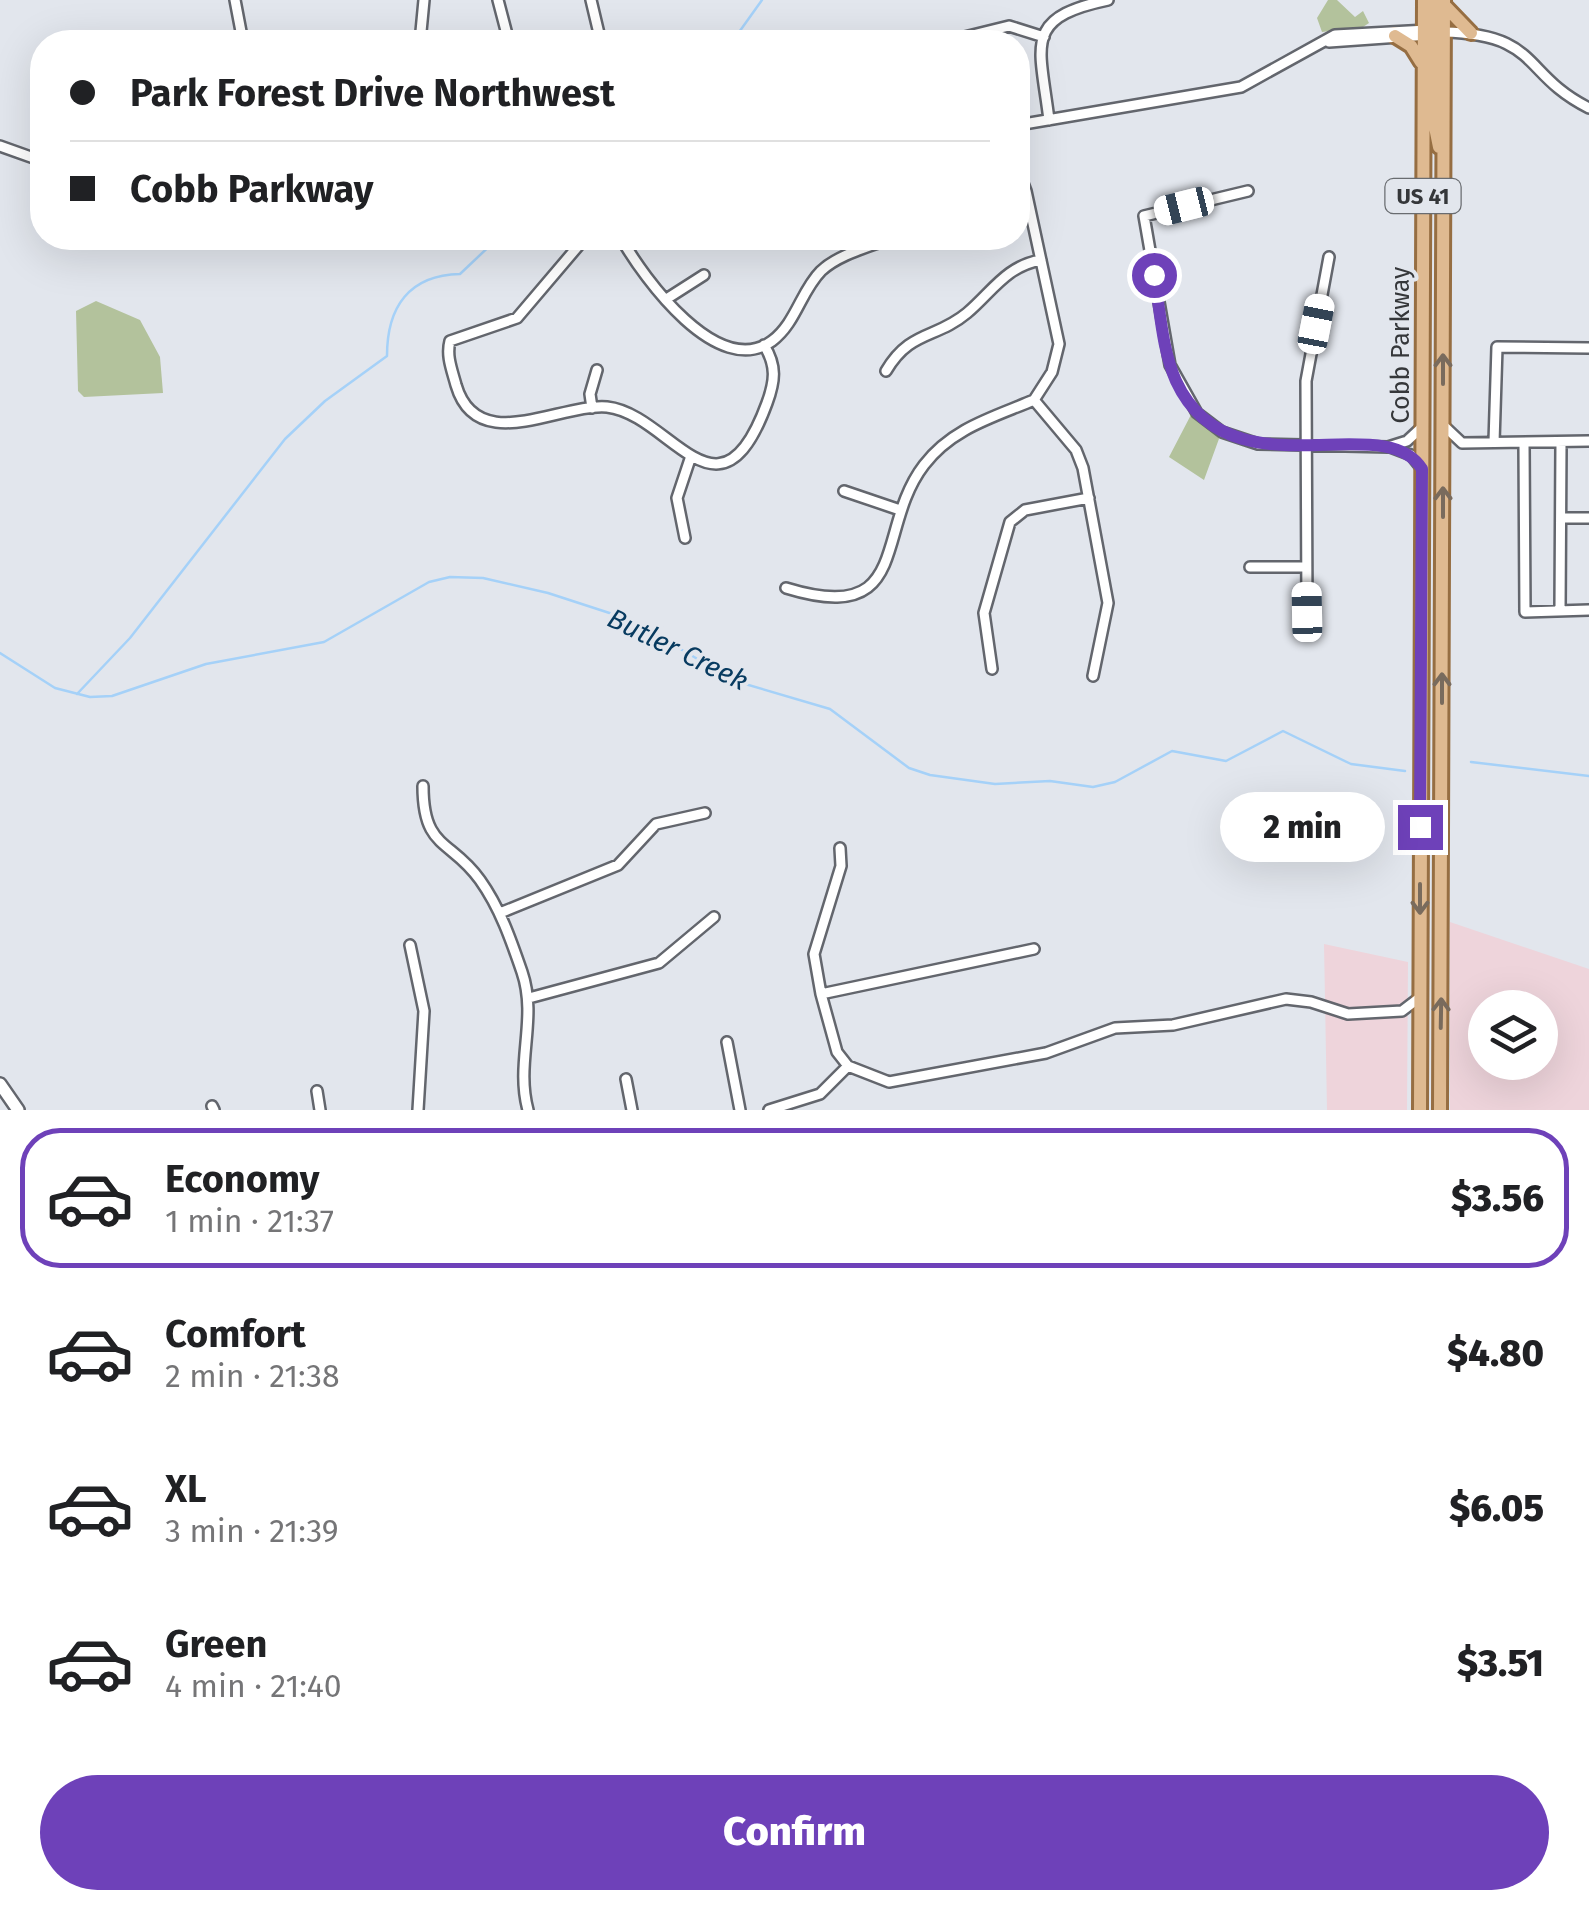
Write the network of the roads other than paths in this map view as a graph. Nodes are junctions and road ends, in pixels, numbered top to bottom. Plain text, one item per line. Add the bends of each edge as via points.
1 (235, 0) edge
2 (424, 0) edge
3 (498, 0) edge
4 (591, 0) edge
5 (1108, 0) edge
6 (1434, 3) edge
7 (241, 30) edge
8 (421, 30) edge
9 (506, 30) edge
10 (598, 30) edge
11 (993, 30) edge
12 (1022, 30) edge
13 (1428, 32) junction
14 (1030, 33) edge
15 (1471, 33) junction
16 (1395, 36) junction
17 (1044, 37) junction
18 (1321, 43) junction
19 (1444, 56) junction
20 (1424, 66) junction
21 (1589, 108) edge
22 (1049, 120) junction
23 (1030, 123) edge
24 (0, 146) edge
25 (30, 157) edge
26 (1444, 163) junction
27 (1248, 190) dead end
28 (1030, 217) edge
29 (575, 250) edge
30 (630, 250) edge
31 (866, 250) edge
32 (1328, 257) dead end
33 (1041, 260) junction
34 (704, 276) dead end
35 (668, 298) junction
36 (764, 345) junction
37 (1589, 348) edge
38 (597, 370) dead end
39 (886, 371) dead end
40 (1034, 400) junction
41 (592, 408) junction
42 (1443, 425) junction
43 (1422, 426) junction
44 (1494, 442) junction
45 (1589, 442) edge
46 (1462, 443) junction
47 (1524, 444) junction
48 (1562, 444) junction
49 (1306, 446) junction
50 (1388, 446) junction
51 (690, 459) junction
52 (1443, 466) junction
53 (1422, 469) junction
54 (844, 492) dead end
55 (1089, 498) junction
56 (900, 510) junction
57 (1561, 518) junction
58 (1589, 518) edge
59 (685, 538) dead end
60 (1250, 567) dead end
61 (1306, 567) junction
62 (786, 588) dead end
63 (1589, 610) edge
64 (1560, 611) junction
65 (1314, 631) dead end
66 (992, 669) dead end
67 (1093, 676) dead end
68 (423, 786) dead end
69 (705, 813) dead end
70 (840, 848) dead end
71 (500, 914) junction
72 (714, 917) dead end
73 (410, 945) dead end
74 (1034, 949) dead end
75 (820, 994) junction
76 (1420, 995) junction
77 (529, 998) junction
78 (727, 1042) dead end
79 (848, 1066) junction
80 (626, 1079) dead end
81 (0, 1084) edge
82 (317, 1091) dead end
83 (18, 1110) edge
84 (320, 1110) edge
85 (418, 1110) edge
86 (528, 1110) edge
87 (632, 1110) edge
88 (740, 1110) edge
89 (769, 1110) edge
90 (1420, 1110) edge
91 (1440, 1110) edge

1 - 7 street
2 - 8 street
3 - 9 street
4 - 10 street
5 - 17 street via 1055,16
6 - 13 main road, Cobb Parkway / US 41
6 - 13 main road, Cobb Parkway / US 41
6 - 15 main road
11 - 12 street
13 - 15 street
13 - 16 street
13 - 18 street via 1354,32
13 - 19 main road, Cobb Parkway / US 41
13 - 20 main road, Cobb Parkway / US 41
13 - 26 main road
14 - 17 street
15 - 19 main road
15 - 21 street via 1516,46
16 - 18 street
16 - 20 main road
17 - 22 street
18 - 22 street via 1240,88
19 - 26 main road, Cobb Parkway / US 41
20 - 43 main road, Cobb Parkway / US 41
22 - 23 street
24 - 25 street
42 -> 26 main road, Cobb Parkway / US 41
27 - 49 street via 1144,216 1170,365 1185,397 1212,426 1258,444
28 - 33 street
29 - 41 street via 523,312 454,337 448,352 458,392 491,422
30 - 35 street
31 - 36 street via 822,270 790,320
32 - 49 street via 1309,360
33 - 39 street via 1015,268 964,316 903,346
33 - 40 street via 1059,344 1052,372
34 - 35 street
35 - 36 street via 715,344 738,351
36 - 51 street via 775,375 750,442 722,461
37 - 44 street via 1497,347
38 - 41 street
40 - 55 street via 1076,450
40 - 56 street via 974,423 939,449
41 - 51 street via 622,411
42 - 46 street
42 - 52 main road, Cobb Parkway / US 41
43 - 50 street via 1407,441
43 - 53 main road, Cobb Parkway / US 41
44 - 46 street
44 - 47 street
45 - 48 street
46 - 52 street
47 - 48 street
47 - 64 street via 1525,612
48 - 57 street
49 - 50 street
49 - 61 street
50 - 53 street via 1411,455
51 - 59 street via 677,498
91 -> 52 main road, Cobb Parkway / US 41
53 -> 76 main road, Cobb Parkway / US 41
54 - 56 street
55 - 66 street via 1025,510 1010,522 984,613
55 - 67 street via 1108,604
56 - 62 street via 888,564 861,590 822,598
57 - 58 street
57 - 64 street
60 - 61 street
61 - 65 street
63 - 64 street
68 - 71 street via 433,836 478,876
69 - 71 street via 656,824 618,865
70 - 75 street via 841,866 814,954
71 - 77 street
72 - 77 street via 659,963
73 - 85 street via 424,1011
74 - 75 street
75 - 79 street via 830,1036
76 - 79 street via 1405,1010 1357,1014 1286,999 1173,1025 1115,1028 1046,1052 913,1080 889,1082
76 - 90 main road, Cobb Parkway / US 41
77 - 86 street via 522,1086
78 - 88 street
79 - 89 street via 820,1094
80 - 87 street
81 - 83 street
82 - 84 street

